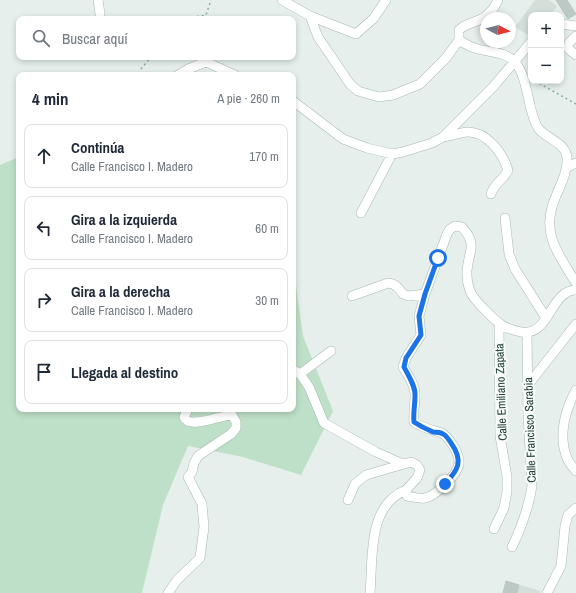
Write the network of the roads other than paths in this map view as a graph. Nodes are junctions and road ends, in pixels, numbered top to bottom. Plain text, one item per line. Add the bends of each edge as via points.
1 (98, 0) edge
2 (282, 0) edge
3 (386, 0) edge
4 (498, 0) edge
5 (100, 14) dead end
6 (310, 16) junction
7 (564, 24) edge
8 (576, 26) edge
9 (576, 36) edge
10 (459, 40) junction
11 (528, 46) edge
12 (576, 55) edge
13 (514, 62) junction
14 (183, 72) edge
15 (228, 72) edge
16 (296, 103) edge
17 (443, 138) junction
18 (392, 154) junction
19 (576, 164) edge
20 (566, 168) junction
21 (491, 194) dead end
22 (361, 213) dead end
23 (505, 218) dead end
24 (576, 283) edge
25 (576, 290) edge
26 (425, 294) junction
27 (352, 296) dead end
28 (546, 318) junction
29 (499, 324) junction
30 (576, 324) edge
31 (527, 333) junction
32 (331, 351) dead end
33 (296, 372) edge
34 (528, 384) junction
35 (576, 390) edge
36 (186, 412) edge
37 (403, 464) junction
38 (576, 471) edge
39 (406, 490) junction
40 (348, 500) dead end
41 (576, 508) edge
42 (494, 529) dead end
43 (512, 547) dead end
44 (168, 593) edge
45 (370, 593) edge
46 (547, 593) edge

1 - 5 street
2 - 6 street
3 - 6 street via 374,18 356,34
4 - 10 street via 484,18 459,30
6 - 10 street via 318,38 350,84 358,91 379,97 394,95 420,84 446,58
7 - 8 street
9 - 12 street via 568,48
10 - 13 street via 478,49 498,53
11 - 13 street
13 - 17 street
13 - 20 street via 522,77 538,127 543,134 564,149 567,157
14 - 15 street via 206,62
16 - 18 street via 343,139
17 - 18 street
17 - 21 street via 468,132 479,134 490,142 508,170
18 - 22 street
19 - 20 street
20 - 24 street via 550,210 549,223 557,253
23 - 28 street via 509,254 515,269
25 - 28 street via 566,293
26 - 27 street via 409,296 403,294 394,284 388,284
26 - 29 street via 447,234 455,226 462,227 470,238 472,247 468,264 468,286 476,301
26 - 39 street via 419,316 421,335 406,358 404,367 416,395 414,422 443,434 459,458 459,465 435,494 417,498 407,496
28 - 31 street via 535,331
29 - 31 street via 510,330
29 - 42 street, Calle Emiliano Zapata via 500,436 507,491 504,508
30 - 34 street
31 - 34 street, Calle Francisco Sarabia
32 - 33 street
33 - 37 street via 309,387 324,423
34 - 43 street, Calle Francisco Sarabia via 532,486
35 - 38 street via 564,423 562,444 567,459
36 - 44 street via 184,417 187,422 192,423 232,415 236,428 198,456 188,477 202,504 204,526 200,558 177,580
37 - 39 street via 418,464 420,470 417,478
37 - 40 street via 366,475 355,484
39 - 45 street via 396,494 388,503 378,522 373,538
41 - 46 street via 568,515 561,566

